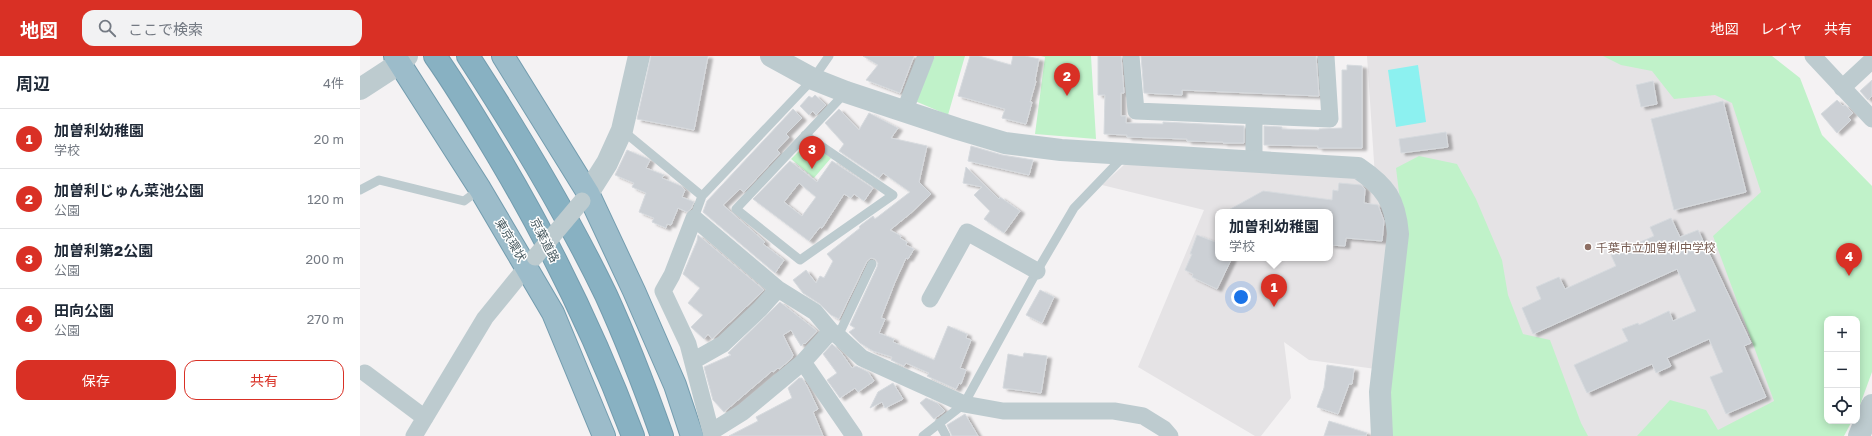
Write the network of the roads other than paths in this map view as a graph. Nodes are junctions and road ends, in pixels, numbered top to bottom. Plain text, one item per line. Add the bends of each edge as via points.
1 (435, 56) edge
2 (468, 56) edge
3 (503, 56) edge
4 (639, 56) edge
5 (771, 56) edge
6 (829, 56) edge
7 (926, 56) edge
8 (1131, 56) edge
9 (1326, 56) edge
10 (1813, 56) edge
11 (400, 58) edge
12 (1872, 60) edge
13 (813, 80) junction
14 (1842, 88) junction
15 (360, 89) edge
16 (846, 92) junction
17 (904, 112) junction
18 (1254, 117) junction
19 (1872, 119) edge
20 (622, 130) junction
21 (806, 135) junction
22 (1125, 155) junction
23 (1254, 161) junction
24 (480, 189) junction
25 (360, 190) edge
26 (702, 196) junction
27 (585, 197) junction
28 (694, 218) junction
29 (531, 262) junction
30 (872, 264) dead end
31 (1037, 271) junction
32 (778, 289) junction
33 (930, 299) dead end
34 (835, 334) junction
35 (693, 361) junction
36 (803, 362) junction
37 (365, 373) dead end
38 (964, 404) junction
39 (1872, 405) edge
40 (425, 418) junction
41 (939, 423) junction
42 (705, 434) edge
43 (414, 436) edge
44 (604, 436) edge
45 (633, 436) edge
46 (662, 436) edge
47 (854, 436) edge
48 (923, 436) edge
49 (946, 436) edge
50 (1170, 436) edge
51 (1382, 436) edge
52 (1859, 436) edge

1 - 45 highway, 京葉道路 via 484,133 538,226 587,323
2 - 46 highway via 542,175 588,260 623,334
3 - 27 highway
4 - 20 street
5 - 13 street
6 - 13 lane
7 - 17 street
8 - 18 street via 1136,111
9 - 18 street via 1330,119
10 - 14 street
11 - 15 street
11 - 24 highway, 東京環状
12 - 14 street
13 - 16 street
13 - 26 lane
14 - 19 street
16 - 17 street
16 - 21 lane
17 - 22 street via 1004,142
18 - 23 street
20 - 26 lane
20 - 27 street via 607,163
21 - 21 lane via 736,209 800,260 893,195
22 - 23 street
22 - 31 lane via 1074,208
23 - 51 street via 1358,168 1376,180 1390,197 1398,234 1380,392
24 - 25 lane via 464,201 379,180
24 - 29 highway, 東京環状
26 - 28 lane
27 - 29 street, bridge
27 - 42 highway via 634,291 666,364
28 - 32 street
28 - 35 street via 672,275 663,291 688,344
29 - 40 street via 485,318
29 - 44 highway, 東京環状
30 - 34 lane
31 - 33 street via 967,232
31 - 38 lane
32 - 34 street via 814,312
32 - 35 street via 723,344
34 - 36 street
34 - 38 street via 862,358
35 - 42 street
36 - 42 street via 744,412
36 - 47 street
37 - 40 street
38 - 41 lane
38 - 50 street via 1003,411 1114,411 1143,416 1164,429
39 - 52 street
40 - 43 street
41 - 48 lane
41 - 49 lane

